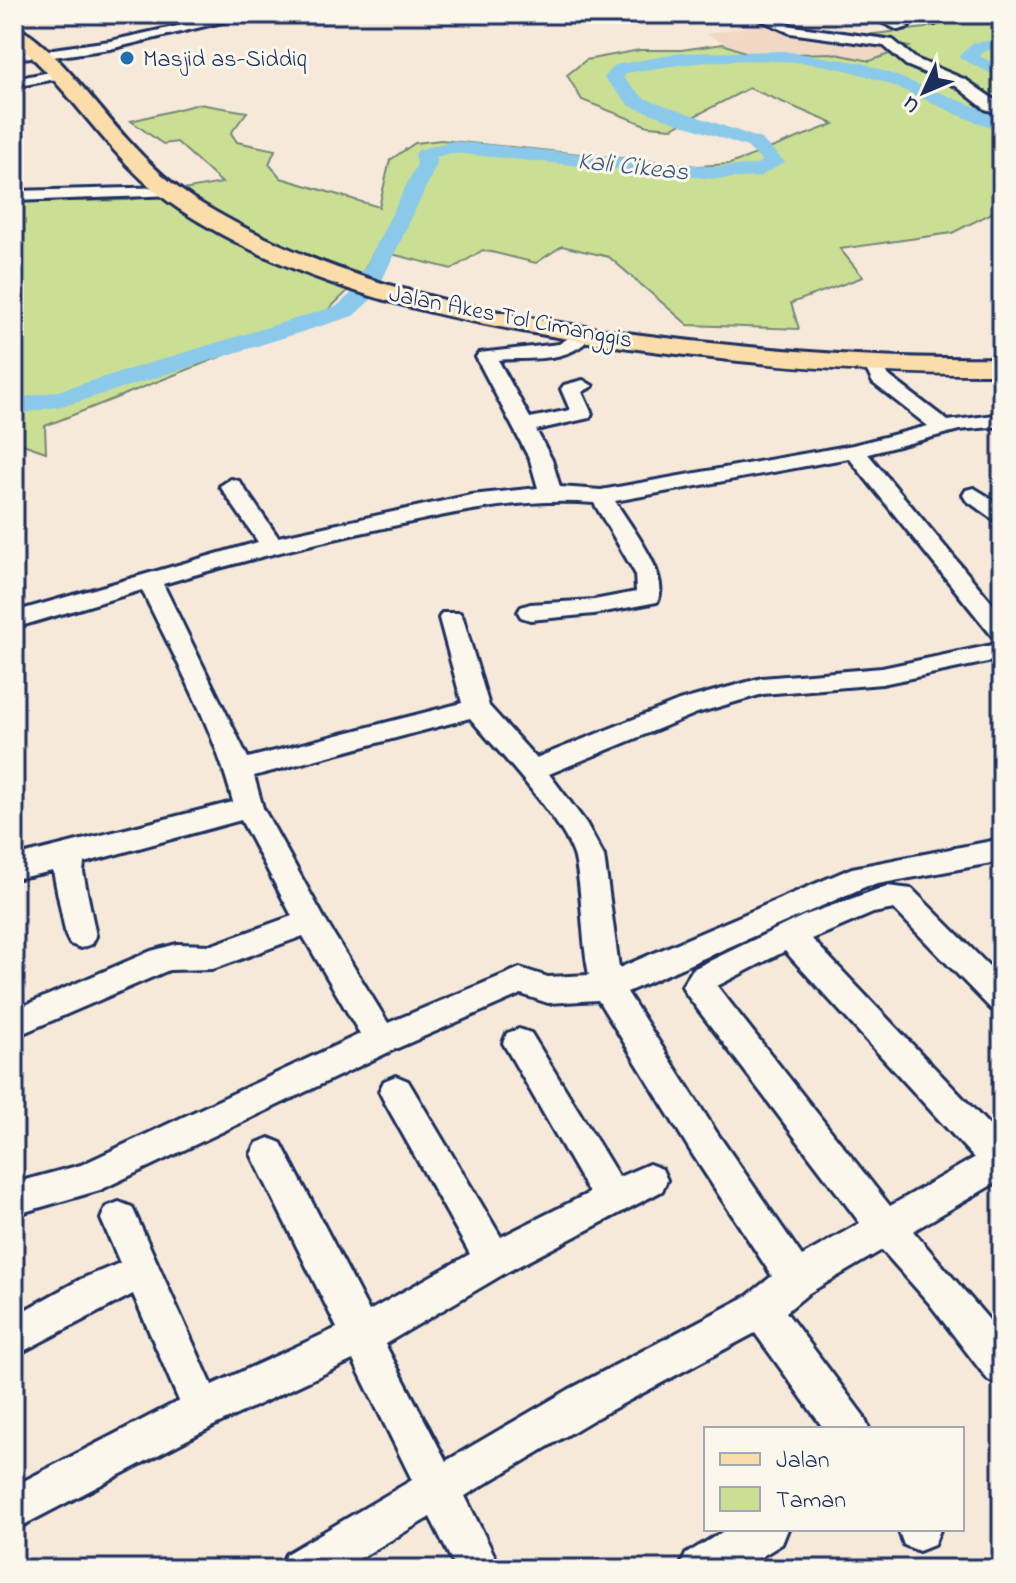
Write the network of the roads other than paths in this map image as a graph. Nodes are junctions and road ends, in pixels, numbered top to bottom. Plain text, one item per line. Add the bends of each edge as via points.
1 (249, 14) edge
2 (754, 14) edge
3 (771, 14) edge
4 (871, 14) edge
5 (919, 14) edge
6 (835, 20) dead end
7 (935, 20) dead end
8 (796, 25) dead end
9 (903, 27) dead end
10 (861, 31) dead end
11 (15, 36) edge
12 (57, 64) junction
13 (14, 83) edge
14 (1002, 110) edge
15 (170, 192) junction
16 (14, 196) edge
17 (317, 265) junction
18 (422, 298) junction
19 (583, 335) junction
20 (1002, 358) edge
21 (861, 362) junction
22 (1002, 366) edge
23 (583, 386) dead end
24 (1002, 420) edge
25 (524, 426) junction
26 (944, 428) junction
27 (854, 451) junction
28 (231, 486) dead end
29 (551, 493) junction
30 (974, 495) dead end
31 (601, 497) junction
32 (1002, 515) edge
33 (272, 545) junction
34 (149, 580) junction
35 (530, 612) dead end
36 (451, 618) dead end
37 (14, 620) edge
38 (1002, 631) edge
39 (1002, 651) edge
40 (476, 708) junction
41 (239, 770) junction
42 (531, 771) junction
43 (249, 808) junction
44 (1002, 850) edge
45 (71, 856) junction
46 (14, 868) edge
47 (307, 914) junction
48 (81, 936) dead end
49 (791, 937) junction
50 (218, 942) dead end
51 (607, 987) junction
52 (1002, 1000) edge
53 (14, 1024) edge
54 (381, 1040) junction
55 (519, 1043) dead end
56 (396, 1091) dead end
57 (269, 1154) dead end
58 (1001, 1162) edge
59 (649, 1180) dead end
60 (612, 1198) junction
61 (14, 1199) edge
62 (119, 1219) dead end
63 (885, 1227) junction
64 (494, 1260) junction
65 (143, 1271) junction
66 (796, 1280) junction
67 (761, 1309) junction
68 (14, 1337) edge
69 (360, 1337) junction
70 (1002, 1366) edge
71 (203, 1410) junction
72 (848, 1427) edge
73 (437, 1488) junction
74 (14, 1509) edge
75 (764, 1531) edge
76 (301, 1569) edge
77 (479, 1569) edge
78 (701, 1569) edge

1 - 12 street
2 - 14 street via 798,30 888,43 911,62 961,83
3 - 8 street
4 - 9 street
5 - 7 street
6 - 10 street
11 - 12 main road, Jalan Akes Tol Cimanggis
12 - 13 street
12 - 15 main road, Jalan Akes Tol Cimanggis via 136,163
12 - 17 main road via 180,187
15 - 16 street
15 - 17 main road, Jalan Akes Tol Cimanggis via 228,229
17 - 18 main road, Jalan Akes Tol Cimanggis
18 - 19 main road, Jalan Akes Tol Cimanggis
18 - 21 main road, Jalan Akes Tol Cimanggis via 589,328
19 - 21 main road, Jalan Akes Tol Cimanggis via 736,355
19 - 25 street via 566,348 486,357
20 - 21 main road, Jalan Akes Tol Cimanggis
21 - 22 main road, Jalan Akes Tol Cimanggis
21 - 26 street
23 - 25 street via 571,389 582,414
24 - 26 street
25 - 29 street
26 - 27 street
27 - 31 street
27 - 38 street
28 - 33 street
29 - 31 street
29 - 33 street via 471,502
30 - 32 street
31 - 35 street via 647,573 648,597
33 - 34 street
34 - 37 street
34 - 41 street
36 - 40 street
39 - 42 street via 882,676 762,686 688,707
40 - 41 street
40 - 42 street
41 - 43 street
42 - 51 street via 589,856
43 - 45 street
43 - 47 street
44 - 51 street via 862,876
45 - 46 street
45 - 48 street via 68,872
47 - 50 street
47 - 53 street via 213,957 162,960
47 - 54 street
49 - 52 street via 865,902 901,897
49 - 58 street
49 - 63 street via 723,967 698,986
51 - 54 street via 548,990 520,981
51 - 66 street
54 - 61 street via 87,1179
55 - 60 street
56 - 64 street
57 - 69 street
58 - 63 street
59 - 60 street
60 - 64 street
62 - 65 street
63 - 66 street
63 - 70 street
64 - 69 street
65 - 68 street
65 - 71 street
66 - 67 street
67 - 72 street
67 - 73 street
69 - 71 street
69 - 73 street
71 - 74 street
73 - 76 street
73 - 77 street
75 - 78 street

